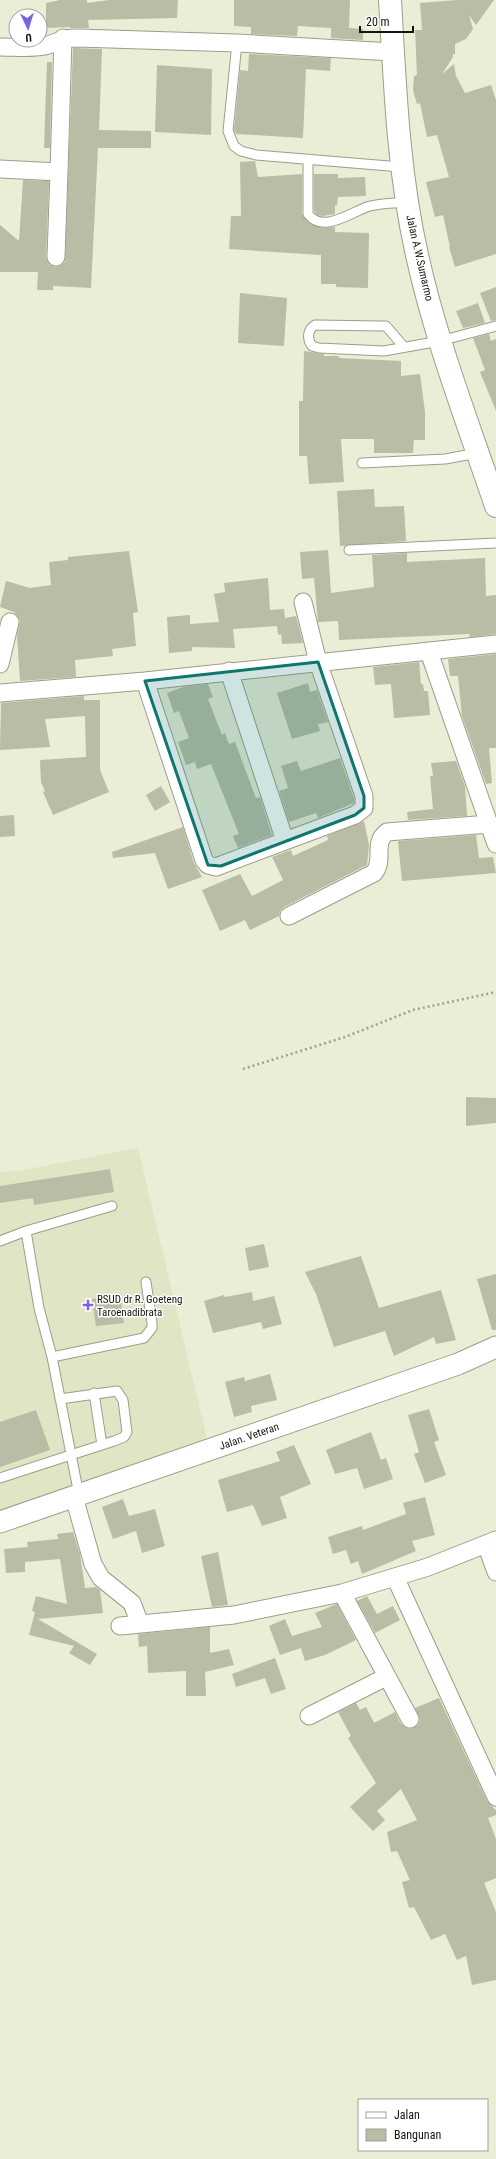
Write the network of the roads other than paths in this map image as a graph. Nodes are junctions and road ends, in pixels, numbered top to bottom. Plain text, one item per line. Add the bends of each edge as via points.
1 (390, 0) edge
2 (63, 38) junction
3 (238, 43) junction
4 (0, 47) edge
5 (393, 52) junction
6 (308, 159) junction
7 (401, 167) junction
8 (0, 169) edge
9 (59, 172) junction
10 (407, 202) junction
11 (56, 257) dead end
12 (496, 326) edge
13 (440, 341) junction
14 (404, 347) junction
15 (478, 453) junction
16 (362, 463) dead end
17 (496, 506) edge
18 (496, 543) edge
19 (349, 550) dead end
20 (303, 602) dead end
21 (10, 622) dead end
22 (496, 644) edge
23 (429, 652) junction
24 (318, 662) junction
25 (0, 664) edge
26 (229, 671) junction
27 (145, 681) junction
28 (0, 693) edge
29 (489, 824) junction
30 (285, 841) junction
31 (496, 844) edge
32 (289, 916) dead end
33 (112, 1206) dead end
34 (26, 1231) junction
35 (0, 1241) edge
36 (146, 1282) dead end
37 (496, 1347) edge
38 (52, 1357) junction
39 (94, 1393) junction
40 (60, 1399) junction
41 (102, 1445) junction
42 (72, 1455) junction
43 (0, 1478) edge
44 (77, 1496) junction
45 (0, 1522) edge
46 (491, 1542) edge
47 (496, 1572) edge
48 (395, 1577) junction
49 (342, 1593) junction
50 (140, 1624) junction
51 (120, 1626) dead end
52 (386, 1677) junction
53 (309, 1716) dead end
54 (410, 1719) dead end
55 (496, 1797) edge

1 - 5 main road, Jalan A.W.Sumarmo
2 - 3 street
2 - 4 street via 44,46
2 - 9 street
3 - 5 street
3 - 6 lane via 228,131 234,146 256,155
5 - 7 main road, Jalan A.W.Sumarmo
6 - 7 lane
6 - 10 lane via 308,214 316,220 334,222 370,206
7 - 10 main road, Jalan A.W.Sumarmo
8 - 9 street
9 - 11 street
10 - 13 main road, Jalan A.W.Sumarmo via 417,255
12 - 13 lane
13 - 14 lane
13 - 15 main road, Jalan A.W.Sumarmo
14 - 14 lane via 384,352 319,348 312,346 308,336 315,325 386,326
15 - 16 lane via 445,459
15 - 17 main road, Jalan A.W.Sumarmo
18 - 19 lane
20 - 24 street
21 - 25 street
22 - 23 street
23 - 24 street
23 - 29 street
24 - 26 street
24 - 30 street via 364,796 364,808 355,815
26 - 27 street
26 - 30 street
27 - 28 street
27 - 30 street via 208,865 221,866
29 - 31 street
29 - 32 street via 387,832 379,842 380,863 374,873
33 - 34 lane
34 - 35 lane
34 - 38 lane via 39,1308
36 - 38 lane via 152,1328 144,1338
37 - 44 street, Jalan. Veteran via 458,1364
38 - 40 lane
39 - 40 lane
39 - 41 lane
39 - 41 lane via 117,1391 123,1400 127,1432 124,1437
40 - 42 lane
41 - 42 lane
42 - 43 lane
42 - 44 lane
44 - 45 street, Jalan. Veteran
44 - 50 street via 93,1564 98,1573 132,1603
46 - 47 street
46 - 48 street
48 - 49 street
48 - 55 street
49 - 50 street via 234,1615
49 - 52 street
50 - 51 street
52 - 53 street
52 - 54 street

